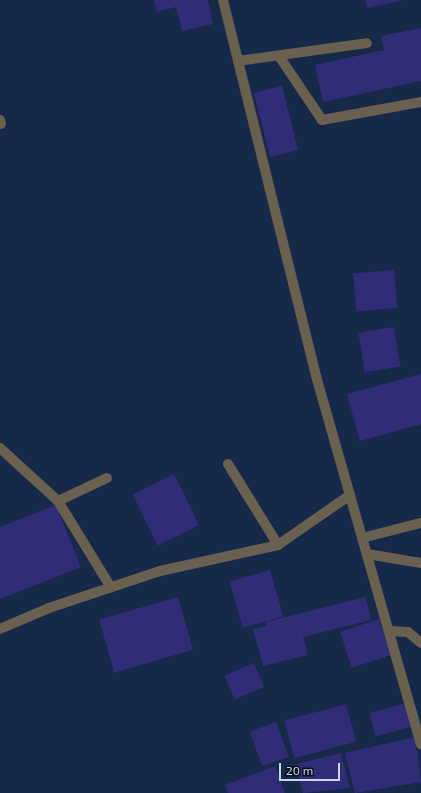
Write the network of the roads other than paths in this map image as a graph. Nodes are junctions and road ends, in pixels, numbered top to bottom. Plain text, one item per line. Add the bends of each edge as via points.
1 (223, 0) edge
2 (367, 43) dead end
3 (278, 56) junction
4 (238, 61) junction
5 (421, 102) edge
6 (0, 448) edge
7 (228, 464) dead end
8 (107, 478) dead end
9 (350, 495) junction
10 (58, 501) junction
11 (421, 523) edge
12 (362, 538) junction
13 (278, 545) junction
14 (367, 554) junction
15 (421, 563) edge
16 (110, 586) junction
17 (0, 629) edge
18 (389, 631) junction
19 (421, 643) edge
20 (418, 720) edge
21 (421, 744) edge

1 - 4 street
2 - 3 street
3 - 4 street
3 - 5 street via 322,120
4 - 9 street via 316,376
6 - 10 street
7 - 13 street
8 - 10 street
9 - 12 street
9 - 13 street
10 - 16 street
11 - 12 street
12 - 14 street
13 - 16 street via 160,571
14 - 15 street
14 - 18 street
16 - 17 street
18 - 19 street via 408,632
18 - 20 street
20 - 21 street

